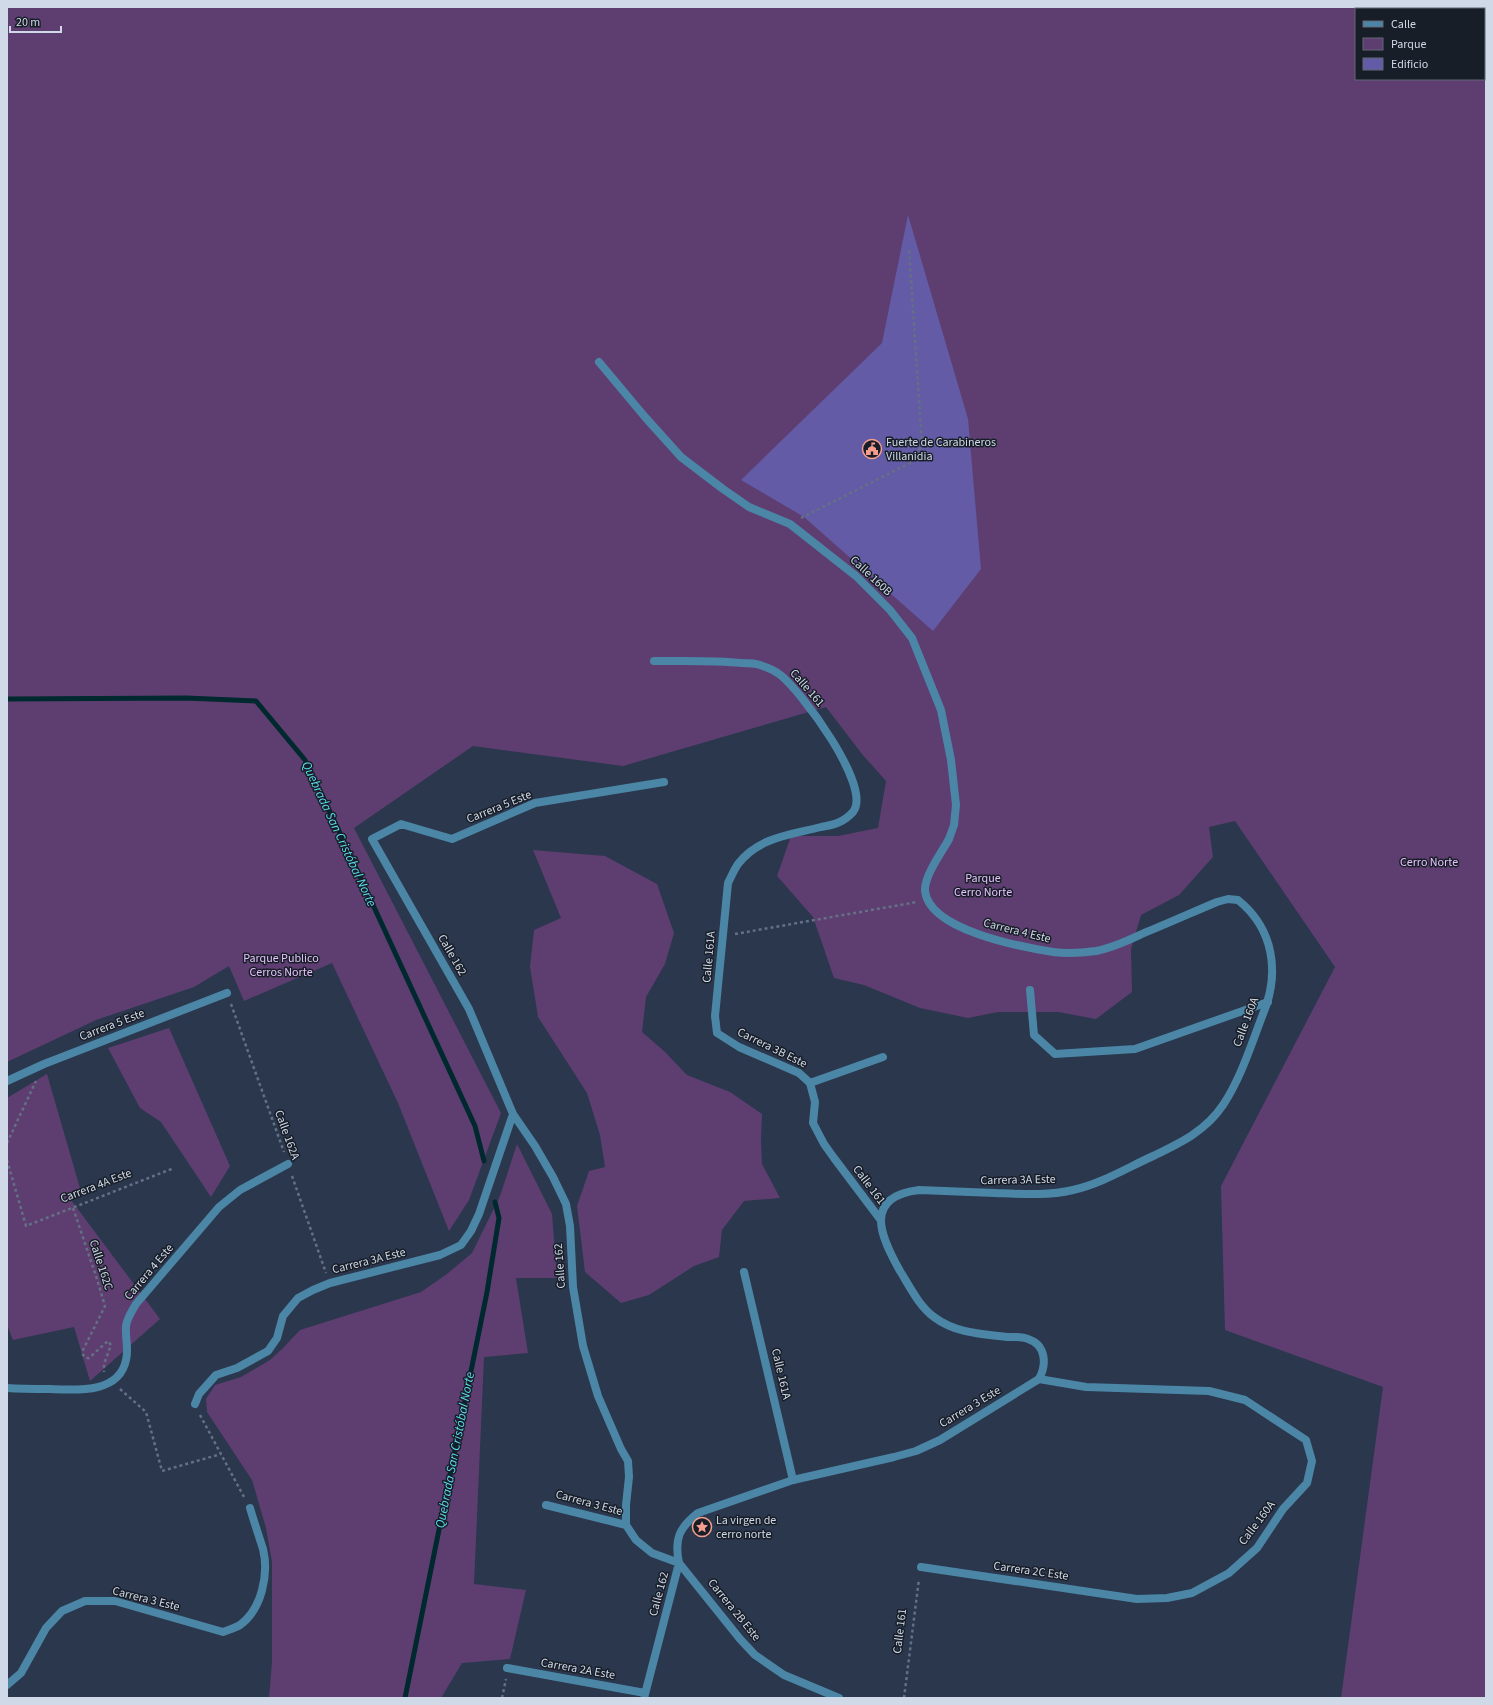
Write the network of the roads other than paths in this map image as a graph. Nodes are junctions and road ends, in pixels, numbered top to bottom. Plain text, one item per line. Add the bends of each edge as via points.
1 (599, 362) dead end
2 (654, 661) dead end
3 (664, 782) dead end
4 (372, 839) joint
5 (728, 883) joint
6 (927, 900) joint
7 (1238, 900) joint
8 (1030, 990) dead end
9 (227, 993) road end
10 (1268, 1002) junction
11 (717, 1033) joint
12 (883, 1058) dead end
13 (7, 1082) edge
14 (810, 1083) junction
15 (513, 1114) junction
16 (1184, 1142) joint
17 (288, 1164) road end
18 (880, 1219) junction
19 (744, 1272) dead end
20 (1039, 1379) junction
21 (7, 1388) edge
22 (195, 1404) road end
23 (794, 1480) junction
24 (546, 1504) dead end
25 (250, 1508) road end
26 (626, 1525) junction
27 (679, 1563) junction
28 (920, 1567) road end
29 (1137, 1599) joint
30 (507, 1668) road end
31 (7, 1685) edge
32 (645, 1696) edge
33 (839, 1698) edge

1 - 6 street, Calle 160B via 682,457 750,507 790,524 856,576 890,610 912,638 941,710 951,760 956,805 954,825 949,839 928,876 925,889
2 - 5 street, Calle 161 via 737,662 759,665 779,674 803,699 827,733 855,787 854,811 840,823 770,839 753,849 738,865
3 - 4 street, Carrera 5 Este via 535,804 452,839 401,824
4 - 15 street, Calle 162 via 469,1009
5 - 11 street, Calle 161A via 715,1016
6 - 7 street, Carrera 4 Este via 943,917 976,933 1054,952 1080,952 1118,944 1217,902
7 - 10 street, Calle 160A via 1255,915 1264,930 1273,967
8 - 10 street via 1034,1035 1055,1054 1135,1050
9 - 13 street, Carrera 5 Este via 44,1064
10 - 16 street, Calle 160A via 1234,1086 1222,1106 1202,1128
11 - 14 street, Carrera 3B Este via 739,1047 799,1073
12 - 14 street, Carrera 3B Este
14 - 18 street, Calle 161 via 815,1102 813,1123 824,1144
15 - 22 street, Carrera 3A Este via 478,1214 462,1245 440,1255 330,1283 298,1298 283,1316 277,1338 268,1351 237,1368 216,1375 199,1394
15 - 26 street, Calle 162 via 536,1146 566,1204 570,1226 573,1287 583,1346 598,1396 628,1461
16 - 18 street, Carrera 3A Este via 1096,1183 1072,1190 1046,1194 919,1190 905,1192 892,1198
17 - 21 street, Carrera 4 Este via 240,1190 219,1207 136,1304 126,1326 126,1362 112,1382 81,1390
18 - 20 street, Calle 161 via 881,1232 889,1251 920,1303 933,1317 948,1326 967,1332 1028,1338 1038,1346 1045,1361
19 - 23 street, Calle 161A
20 - 23 street, Carrera 3 Este via 940,1440 916,1451
20 - 29 street, Calle 160A via 1086,1387 1209,1391 1245,1400 1306,1440 1312,1461 1307,1483 1283,1508 1257,1548 1229,1573 1192,1593 1167,1598
23 - 27 street, Carrera 3 Este via 698,1513 687,1522 679,1535 676,1549
24 - 26 street, Carrera 3 Este
25 - 31 street, Carrera 3 Este via 263,1551 265,1577 258,1601 251,1614 240,1625 223,1632 115,1600 85,1601 62,1611 46,1628 22,1673
26 - 27 street, Calle 162 via 636,1540 652,1553
27 - 32 street, Calle 162
27 - 33 street, Carrera 2B Este via 740,1640 755,1655 784,1675
28 - 29 street, Carrera 2C Este
30 - 32 street, Carrera 2A Este

